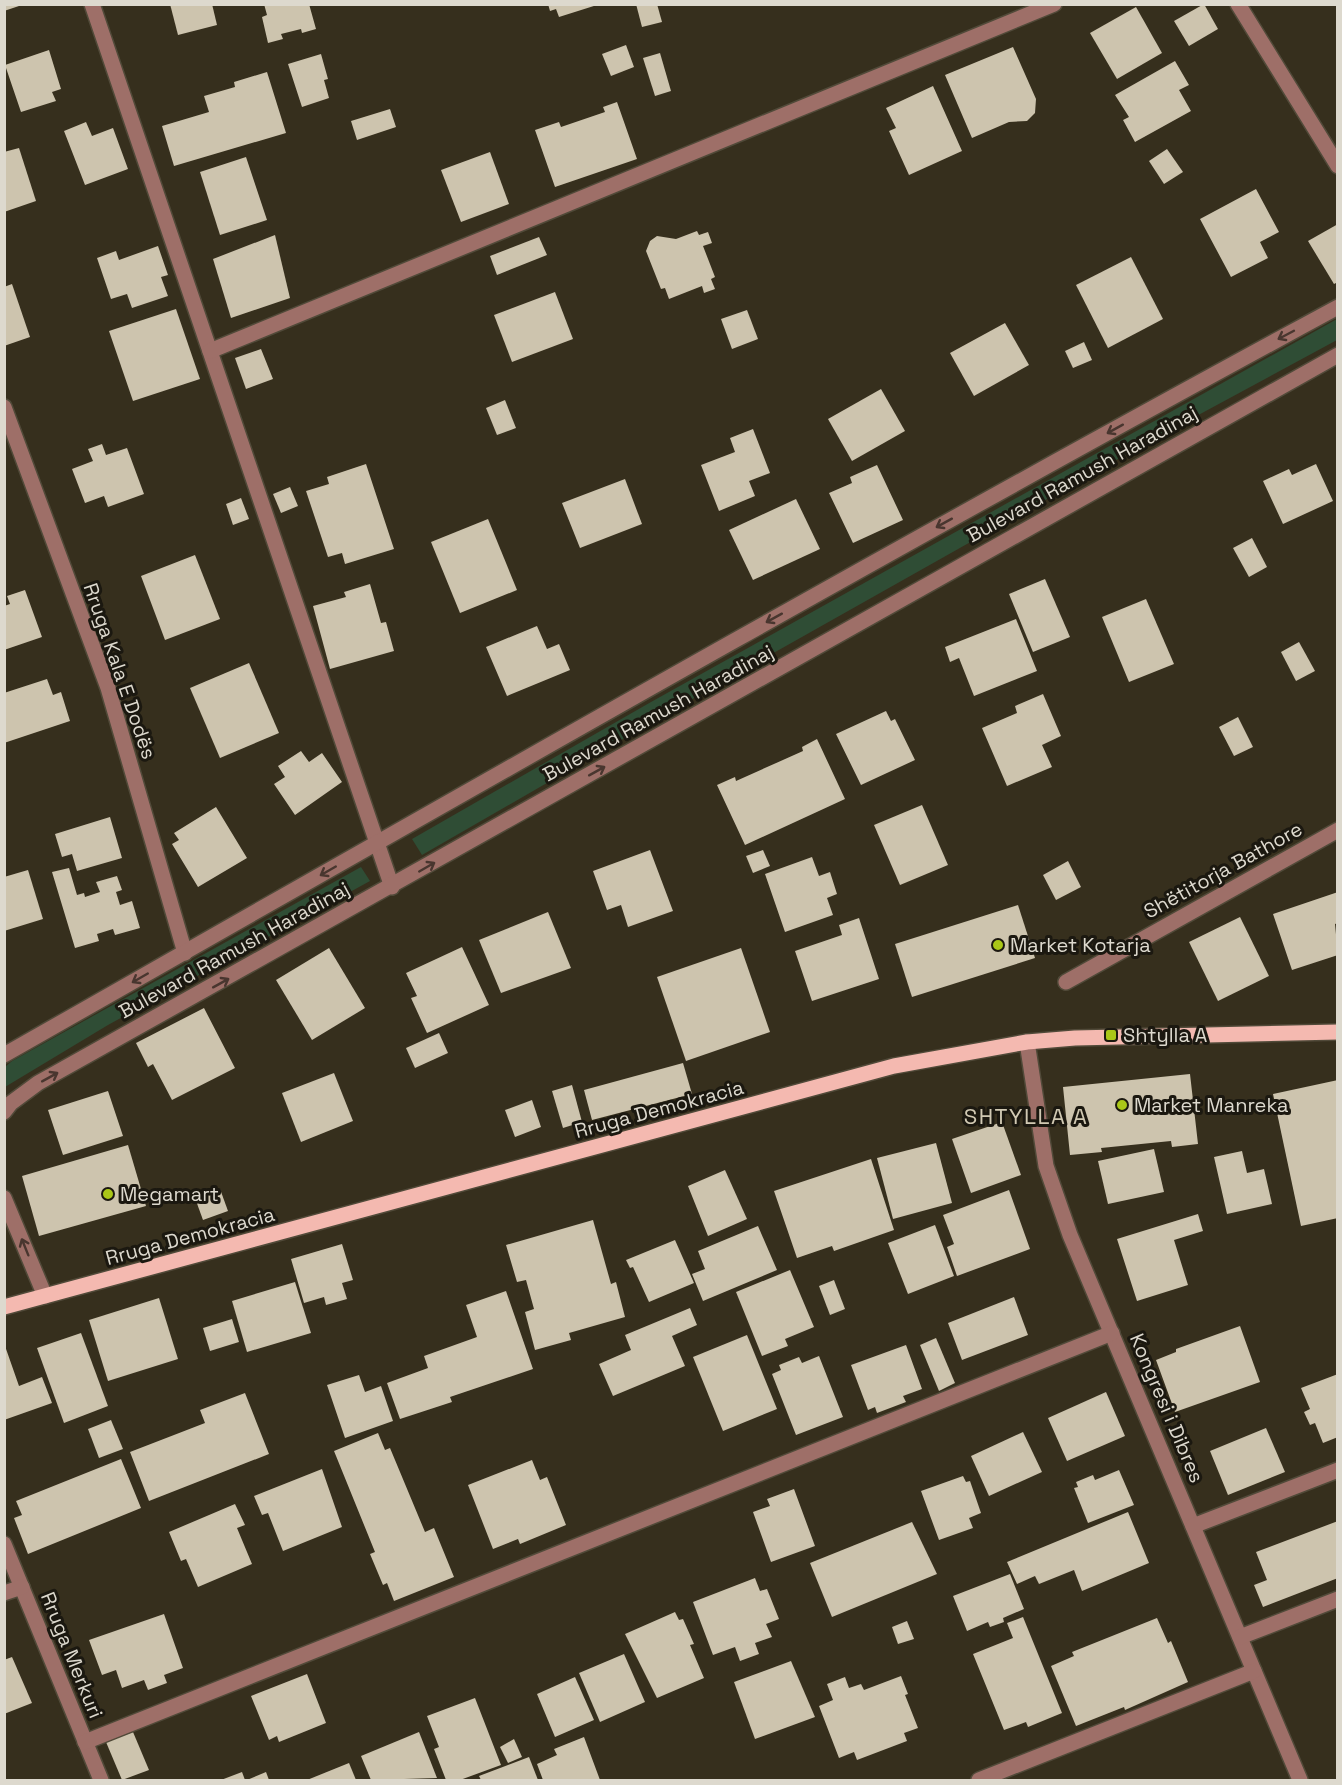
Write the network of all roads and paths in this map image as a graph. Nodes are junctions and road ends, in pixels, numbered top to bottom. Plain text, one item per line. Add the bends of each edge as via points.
1 (92, 4) edge
2 (1054, 4) edge
3 (1238, 4) edge
4 (1338, 166) edge
5 (1338, 307) edge
6 (210, 351) junction
7 (1338, 356) edge
8 (4, 407) edge
9 (1338, 830) edge
10 (378, 841) junction
11 (392, 887) junction
12 (184, 953) junction
13 (1066, 982) dead end
14 (1338, 1032) edge
15 (1027, 1042) junction
16 (4, 1055) edge
17 (4, 1112) edge
18 (4, 1198) edge
19 (45, 1296) junction
20 (4, 1307) edge
21 (1112, 1333) junction
22 (1338, 1470) edge
23 (1193, 1526) junction
24 (4, 1544) edge
25 (22, 1587) junction
26 (4, 1593) edge
27 (1338, 1599) edge
28 (1240, 1637) junction
29 (1254, 1671) junction
30 (85, 1742) junction
31 (100, 1780) edge
32 (979, 1780) edge
33 (1300, 1780) edge

1 - 6 street
2 - 6 street
3 - 4 street
5 -> 10 street, Bulevard Ramush Haradinaj
6 - 10 street
11 -> 7 street, Bulevard Ramush Haradinaj
8 - 12 street, Rruga Kala E Dodës via 108,688
9 - 13 street, Shëtitorja Bathore
10 - 11 street
10 -> 12 street, Bulevard Ramush Haradinaj
17 -> 11 street, Bulevard Ramush Haradinaj via 38,1083
12 -> 16 street, Bulevard Ramush Haradinaj
14 - 15 main road, Rruga Demokracia via 1111,1035
15 - 19 main road, Rruga Demokracia via 894,1066
15 - 21 street, Kongresi i Dibres via 1046,1166 1070,1235
19 -> 18 street
19 - 20 main road, Rruga Demokracia
21 - 23 street, Kongresi i Dibres
21 - 30 street
22 - 23 street
23 - 28 street, Kongresi i Dibres
24 - 25 street, Rruga Merkuri
25 - 26 street
25 - 30 street, Rruga Merkuri
27 - 28 street
28 - 29 street, Kongresi i Dibres
29 - 32 street
29 - 33 street, Kongresi i Dibres
30 - 31 street, Rruga Merkuri

